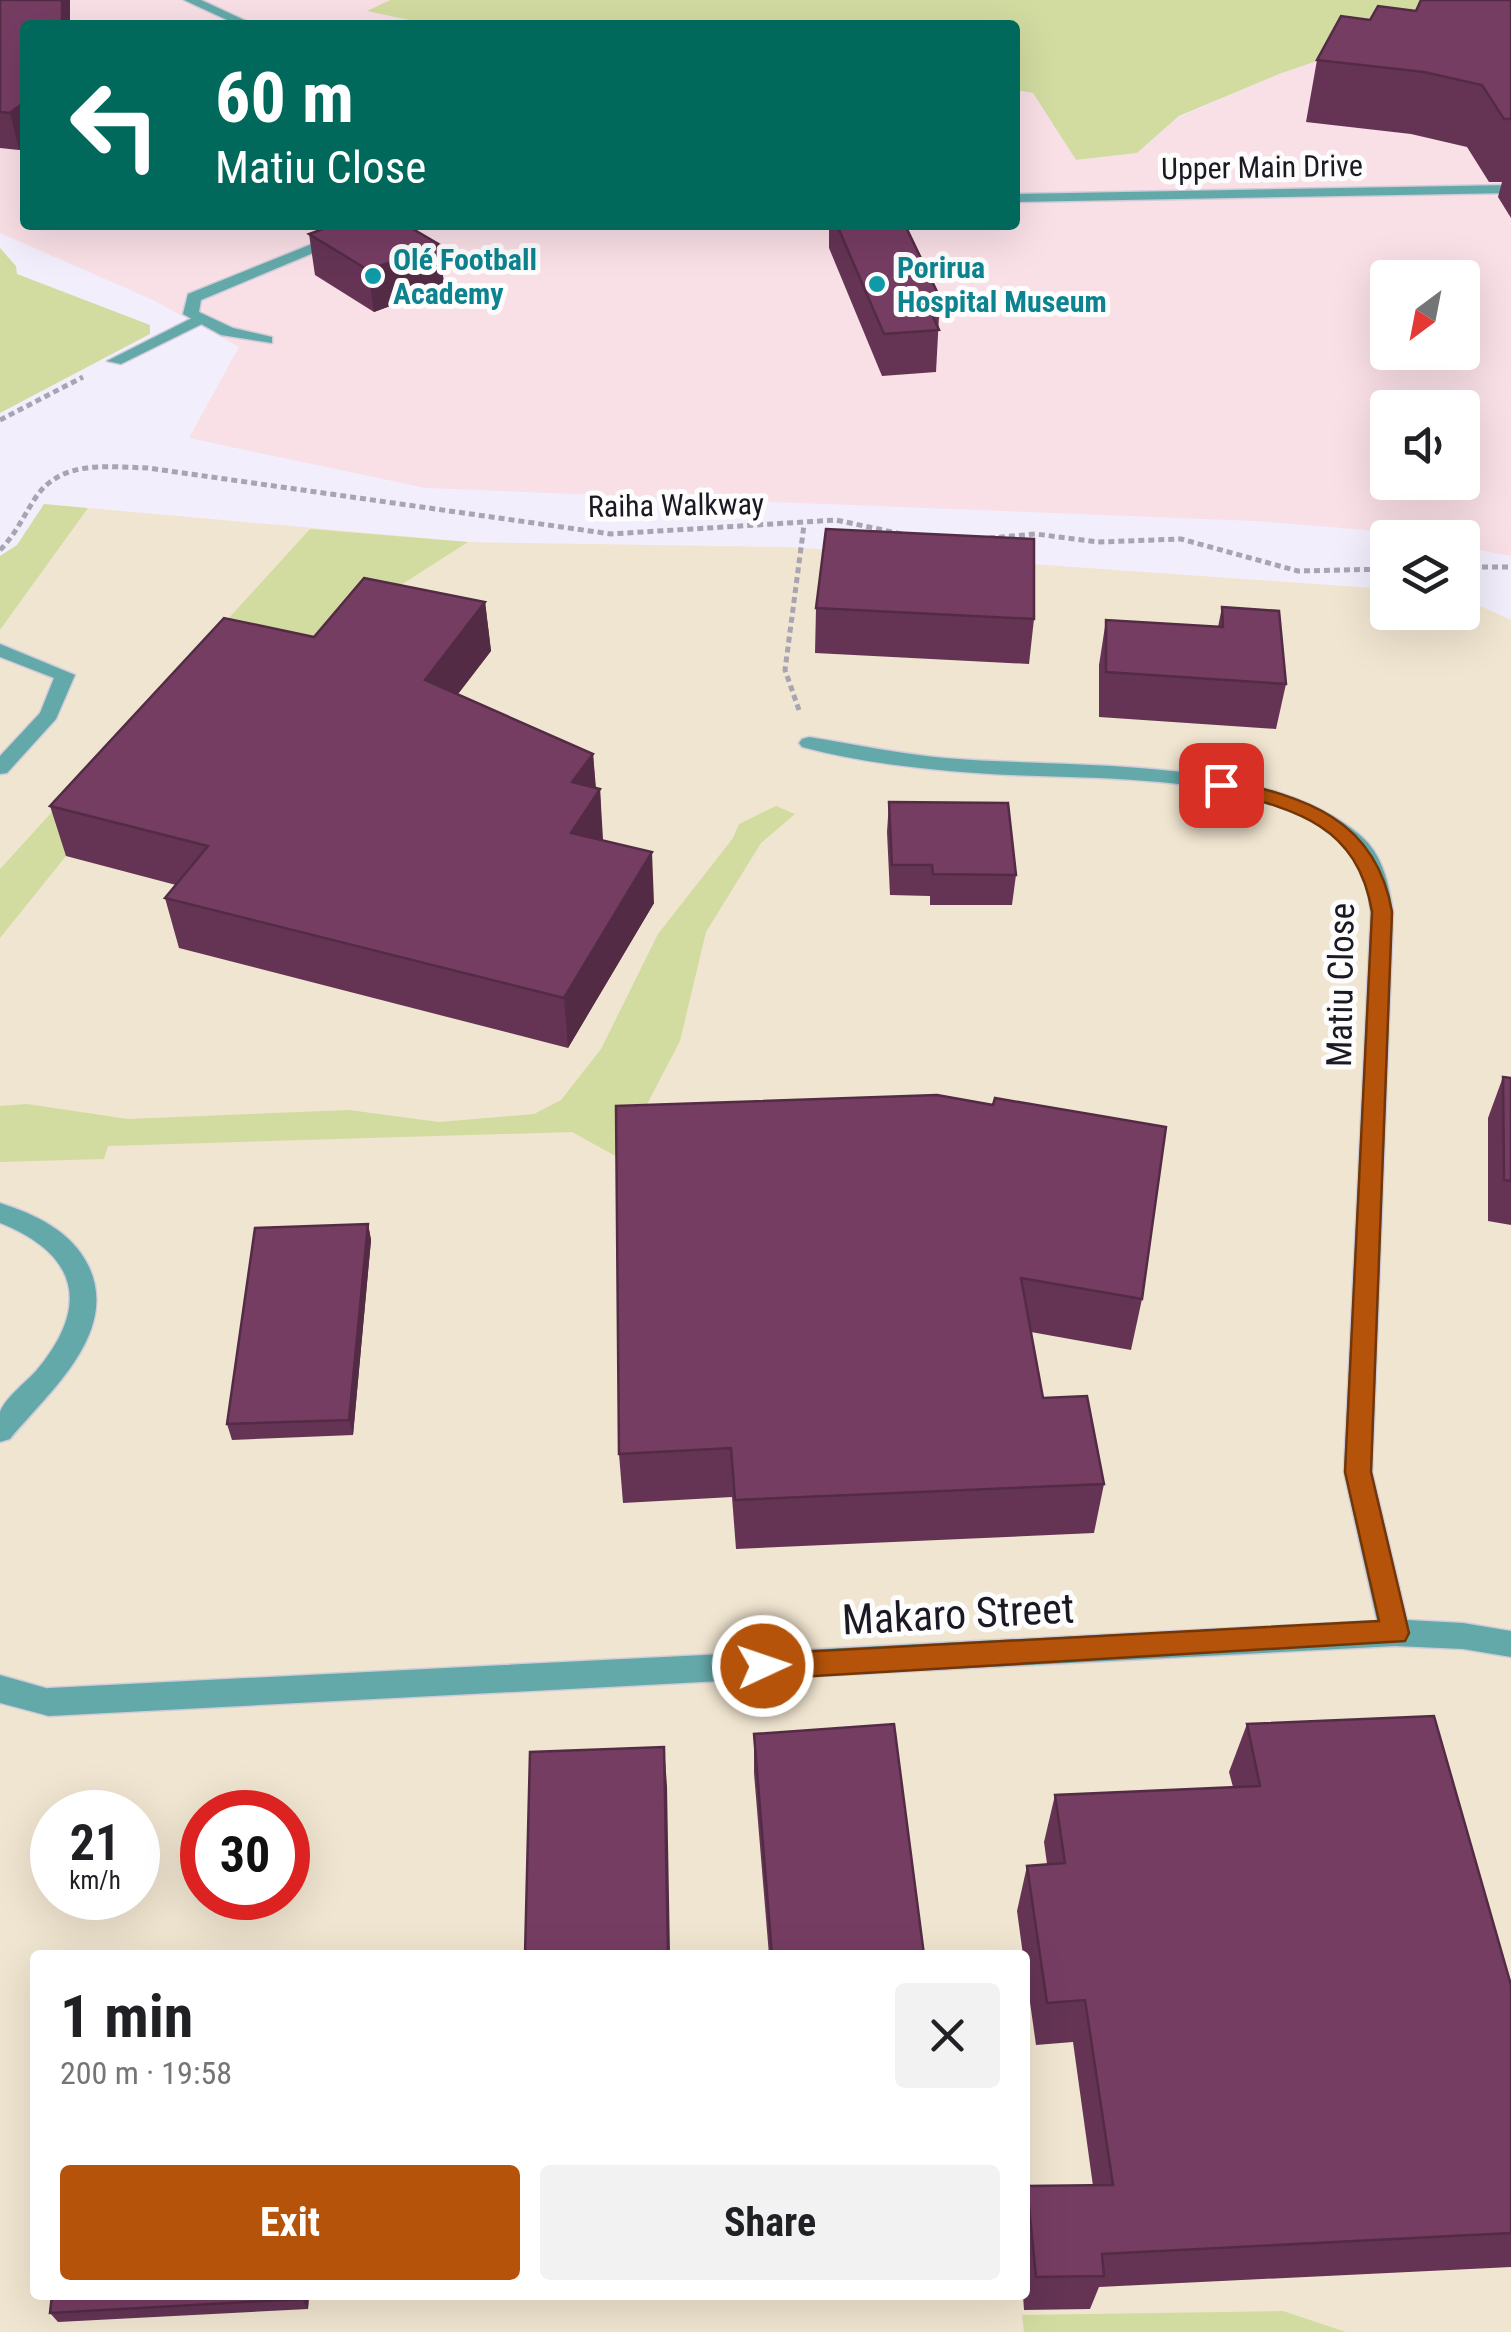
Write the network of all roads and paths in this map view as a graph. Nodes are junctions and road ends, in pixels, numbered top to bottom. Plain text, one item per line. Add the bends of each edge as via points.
1 (190, 0) edge
2 (237, 20) edge
3 (1511, 190) edge
4 (1020, 198) edge
5 (360, 230) edge
6 (200, 320) junction
7 (266, 340) dead end
8 (115, 361) joint
9 (0, 420) edge
10 (804, 525) junction
11 (910, 537) edge
12 (978, 539) edge
13 (0, 550) edge
14 (1480, 566) edge
15 (1511, 567) edge
16 (1370, 569) edge
17 (0, 650) edge
18 (809, 743) joint
19 (0, 768) edge
20 (0, 1213) edge
21 (0, 1431) edge
22 (1395, 1633) junction
23 (1511, 1644) edge
24 (0, 1689) edge

1 - 2 street
3 - 4 street, Upper Main Drive
5 - 6 street via 194,297 192,314
6 - 7 street via 221,332
6 - 8 street
8 - 9 path
10 - 11 path, Raiha Walkway via 836,520
10 - 13 path, Raiha Walkway via 611,534 148,468 82,467 41,490
10 - 18 path via 785,670
12 - 16 path via 1182,539 1298,571
14 - 15 path
17 - 19 street via 65,675 49,715
18 - 22 street, Matiu Close via 942,764 1221,785 1308,811 1356,843 1368,860 1382,912 1358,1472
20 - 21 street via 60,1242 83,1277 84,1311 70,1346
22 - 23 street, Makaro Street
22 - 24 street, Makaro Street via 49,1702

